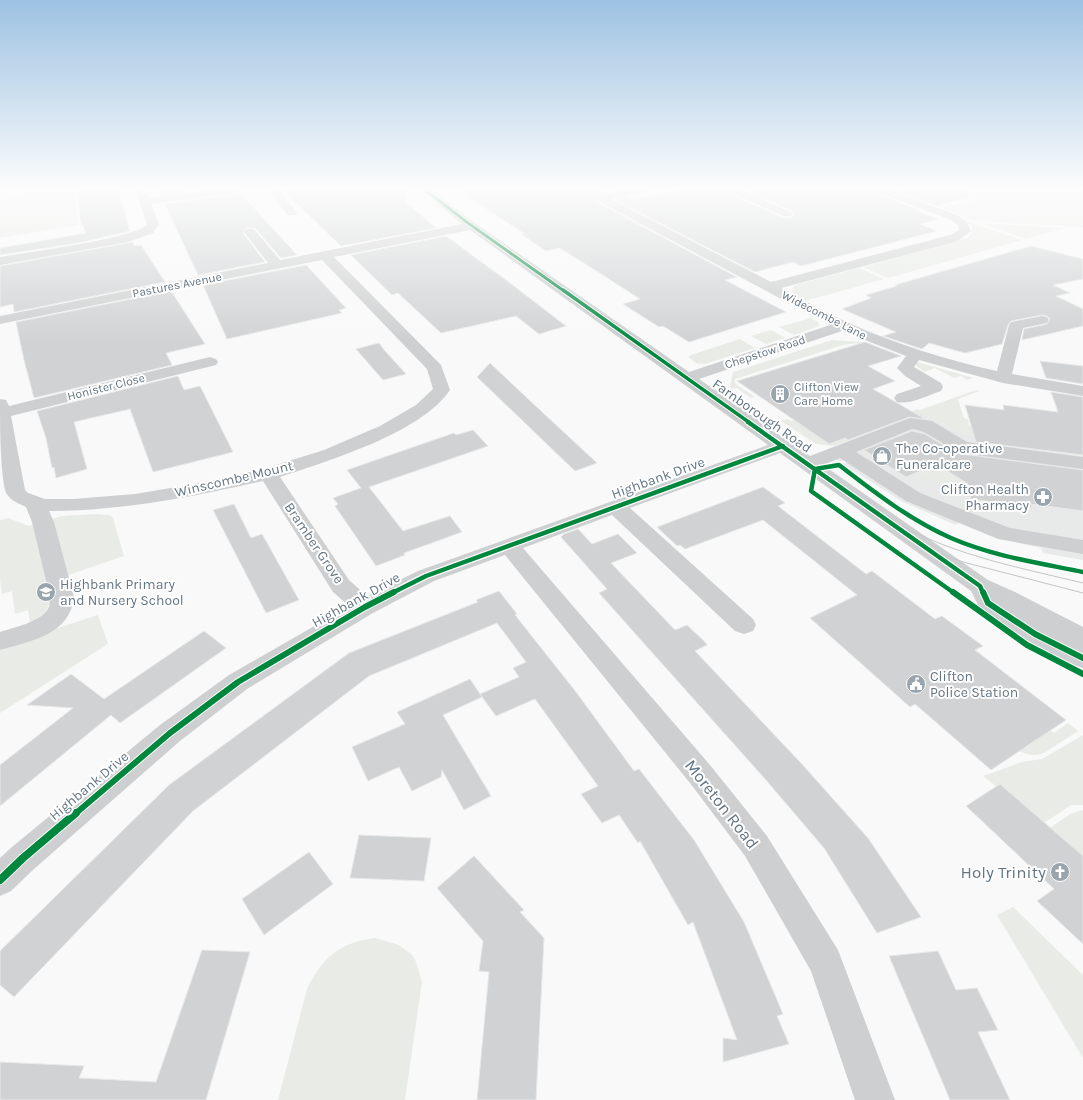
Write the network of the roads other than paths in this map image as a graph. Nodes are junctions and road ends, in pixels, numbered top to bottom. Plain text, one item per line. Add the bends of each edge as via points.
1 (119, 240) edge
2 (257, 240) edge
3 (399, 240) edge
4 (492, 240) edge
5 (680, 240) edge
6 (945, 240) edge
7 (325, 255) junction
8 (0, 262) edge
9 (277, 265) junction
10 (769, 287) junction
11 (0, 320) edge
12 (1042, 320) dead end
13 (843, 326) junction
14 (915, 354) junction
15 (211, 363) dead end
16 (686, 378) junction
17 (1003, 378) junction
18 (1083, 391) edge
19 (903, 398) dead end
20 (1, 412) edge
21 (783, 446) junction
22 (842, 451) junction
23 (1083, 463) edge
24 (808, 464) junction
25 (268, 474) junction
26 (35, 503) junction
27 (616, 506) junction
28 (509, 545) junction
29 (1083, 547) edge
30 (980, 586) junction
31 (365, 607) junction
32 (744, 625) dead end
33 (1083, 638) edge
34 (0, 641) edge
35 (1083, 658) edge
36 (0, 880) edge
37 (875, 1100) edge

1 - 8 street
2 - 9 street
3 - 7 street, Pastures Avenue
4 - 16 street, Farnborough Road
5 - 10 street, Widecombe Lane
6 - 10 street
7 - 9 street, Pastures Avenue
7 - 25 street, Winscombe Mount via 434,368 442,390 422,409 386,430 331,454
9 - 11 street, Pastures Avenue
10 - 13 street, Widecombe Lane
12 - 17 street via 1016,325
13 - 14 street, Widecombe Lane
13 - 16 street, Chepstow Road
14 - 17 street, Widecombe Lane
14 - 19 street via 905,368 935,386
15 - 20 street, Honister Close
16 - 21 street, Farnborough Road
17 - 18 street, Widecombe Lane
20 - 26 street, Winscombe Mount via 14,486 21,497
21 - 24 street, Farnborough Road
21 - 27 street, Highbank Drive
22 - 23 street via 910,423 926,426 962,447
22 - 24 street
22 - 29 street via 906,493 998,531
24 - 30 street, Farnborough Road
25 - 26 street, Winscombe Mount via 135,500 68,505
25 - 31 street, Bramber Grove via 341,586
26 - 34 street via 43,522 63,605 61,611 47,624
27 - 28 street, Highbank Drive
27 - 32 street
28 - 31 street, Highbank Drive via 426,576
28 - 37 street, Moreton Road via 695,768 756,846 826,962
30 - 33 street, Farnborough Road via 1004,595 1063,630
30 - 35 street, Farnborough Road via 988,603 1035,634
31 - 36 street, Highbank Drive via 238,682 170,734

